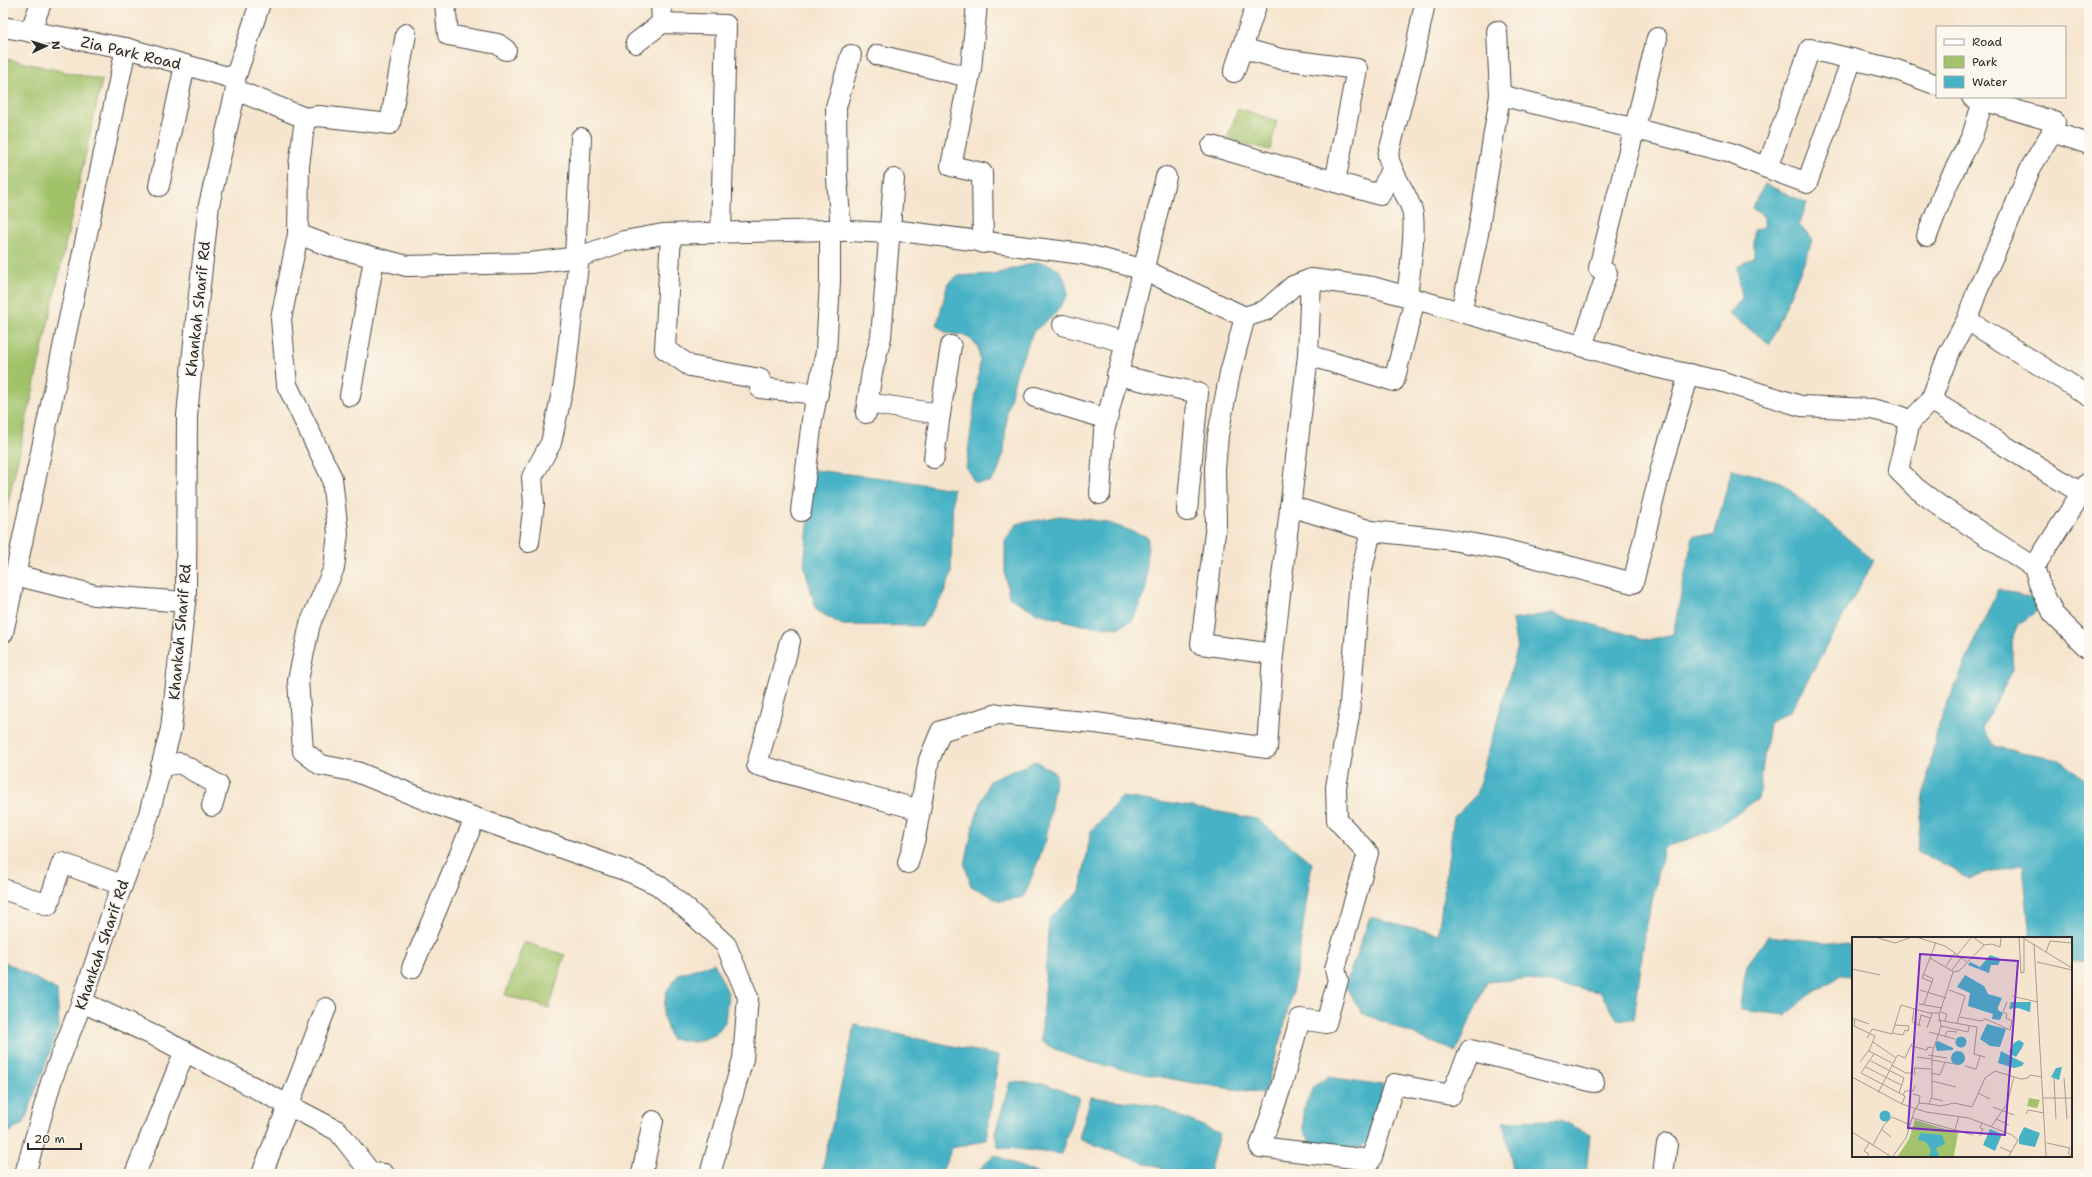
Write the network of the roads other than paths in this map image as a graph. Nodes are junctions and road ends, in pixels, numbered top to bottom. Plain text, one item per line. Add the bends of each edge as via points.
1 (41, 3) edge
2 (260, 3) edge
3 (445, 3) edge
4 (661, 3) edge
5 (977, 3) edge
6 (1257, 3) edge
7 (1425, 3) edge
8 (662, 23) junction
9 (3, 27) edge
10 (1497, 31) dead end
11 (30, 32) junction
12 (406, 34) dead end
13 (1657, 38) dead end
14 (636, 43) dead end
15 (126, 48) junction
16 (1242, 48) junction
17 (506, 50) dead end
18 (851, 55) dead end
19 (878, 55) dead end
20 (1852, 59) junction
21 (185, 65) junction
22 (1234, 72) dead end
23 (969, 77) junction
24 (235, 84) junction
25 (1936, 84) edge
26 (1500, 95) junction
27 (1978, 99) edge
28 (305, 118) junction
29 (1636, 128) junction
30 (2052, 132) junction
31 (581, 138) dead end
32 (2089, 144) edge
33 (1212, 146) dead end
34 (1767, 168) junction
35 (1391, 169) junction
36 (1166, 176) dead end
37 (894, 179) dead end
38 (1335, 182) junction
39 (159, 186) dead end
40 (836, 230) junction
41 (721, 233) junction
42 (889, 233) junction
43 (298, 234) junction
44 (671, 234) junction
45 (1927, 236) dead end
46 (983, 243) junction
47 (577, 257) junction
48 (374, 259) junction
49 (1142, 269) junction
50 (1311, 279) junction
51 (1411, 298) junction
52 (1461, 312) junction
53 (1245, 317) junction
54 (1968, 320) junction
55 (1063, 325) dead end
56 (1125, 342) junction
57 (951, 346) dead end
58 (1582, 346) junction
59 (1308, 355) junction
60 (1689, 374) junction
61 (1118, 375) junction
62 (818, 394) junction
63 (350, 396) dead end
64 (2089, 396) edge
65 (1035, 397) dead end
66 (1931, 400) junction
67 (940, 414) junction
68 (1107, 419) junction
69 (1910, 422) junction
70 (934, 458) dead end
71 (2085, 488) edge
72 (1100, 494) dead end
73 (1290, 506) junction
74 (800, 511) dead end
75 (1187, 511) dead end
76 (1371, 531) junction
77 (529, 542) dead end
78 (2034, 567) junction
79 (15, 575) junction
80 (185, 602) junction
81 (3, 632) edge
82 (790, 641) dead end
83 (2089, 649) edge
84 (1273, 654) junction
85 (161, 766) junction
86 (212, 806) dead end
87 (920, 810) junction
88 (475, 818) junction
89 (908, 863) dead end
90 (122, 885) junction
91 (3, 889) edge
92 (412, 968) dead end
93 (82, 1002) junction
94 (326, 1008) dead end
95 (185, 1052) junction
96 (1594, 1082) dead end
97 (288, 1104) junction
98 (653, 1120) dead end
99 (1667, 1144) dead end
100 (25, 1174) edge
101 (135, 1174) edge
102 (262, 1174) edge
103 (384, 1174) edge
104 (642, 1174) edge
105 (710, 1174) edge
106 (1663, 1174) edge

1 - 11 street
2 - 24 street, Khankah Sharif Rd
3 - 17 street via 448,35 498,44
4 - 8 street
5 - 23 street
6 - 16 street
7 - 35 street via 1415,51 1389,144
8 - 14 street
8 - 41 street via 726,26
9 - 11 street, Zia Park Road
10 - 26 street
11 - 15 street, Zia Park Road
12 - 28 street via 390,124 319,116
13 - 29 street
15 - 21 street, Zia Park Road
15 - 79 street
16 - 22 street
16 - 38 street via 1281,59 1357,69
18 - 40 street via 836,107
19 - 23 street
20 - 25 street via 1897,70
20 - 34 street via 1810,49
20 - 34 street via 1807,183
21 - 24 street, Zia Park Road
21 - 39 street
23 - 46 street via 951,166 982,173
24 - 28 street, Zia Park Road
24 - 80 street, Khankah Sharif Rd via 209,205 196,321 187,416
26 - 29 street
26 - 52 street via 1478,234
27 - 30 street via 2054,122
27 - 45 street via 1972,136 1945,189
28 - 43 street via 300,166
29 - 34 street via 1728,152
29 - 58 street via 1599,268 1607,273
30 - 32 street
30 - 54 street via 2030,169 1977,291
31 - 47 street
33 - 38 street
35 - 38 street via 1380,195
35 - 51 street via 1412,210
36 - 49 street
37 - 42 street
40 - 41 street
40 - 42 street
40 - 62 street via 826,352
41 - 44 street
42 - 46 street via 900,231
42 - 67 street via 881,338 872,372 867,408
43 - 48 street
43 - 88 street via 281,319 287,386 332,478 338,533 334,568 310,624 298,680 304,752 320,765 356,772
44 - 47 street via 624,241
44 - 62 street via 665,349 690,366 760,379 760,388
46 - 49 street via 1083,254
47 - 48 street via 530,264 406,266
47 - 77 street via 564,383 552,443 532,477 534,504
48 - 63 street
49 - 53 street
49 - 56 street
50 - 51 street via 1373,288
50 - 53 street via 1292,286 1266,310
50 - 59 street
51 - 52 street
51 - 59 street via 1394,381
52 - 58 street
53 - 84 street via 1230,373 1218,435 1215,469 1216,525 1201,644
54 - 64 street
54 - 66 street via 1948,355
55 - 56 street
56 - 61 street
57 - 67 street
58 - 60 street
59 - 73 street
60 - 69 street via 1801,406 1872,409 1900,416
60 - 76 street via 1663,461 1633,582 1502,549 1446,539
61 - 68 street
61 - 75 street via 1198,393
62 - 74 street
65 - 68 street
66 - 69 street
66 - 71 street
67 - 70 street
68 - 72 street
69 - 78 street via 1898,470 1940,506
71 - 78 street
73 - 76 street
73 - 84 street
76 - 96 street via 1360,578 1349,716 1336,787 1337,820 1368,853 1335,969 1338,980 1326,1023 1300,1020 1281,1087 1260,1147 1371,1160 1394,1084 1452,1095 1470,1050
78 - 83 street via 2054,615
79 - 80 street via 95,595
79 - 81 street
80 - 85 street, Khankah Sharif Rd via 170,729
82 - 87 street via 757,765
84 - 87 street via 1267,748 1096,723 998,714 941,731 929,760
85 - 86 street via 180,763 218,785
85 - 90 street, Khankah Sharif Rd via 149,814
87 - 89 street
88 - 92 street
88 - 105 street via 630,872 658,885 726,945 748,997 743,1060
90 - 91 street via 62,863 48,905
90 - 93 street, Khankah Sharif Rd
93 - 95 street
93 - 100 street, Khankah Sharif Rd via 52,1079
94 - 97 street
95 - 97 street
95 - 101 street
97 - 102 street
97 - 103 street via 338,1130 371,1172
98 - 104 street
99 - 106 street

